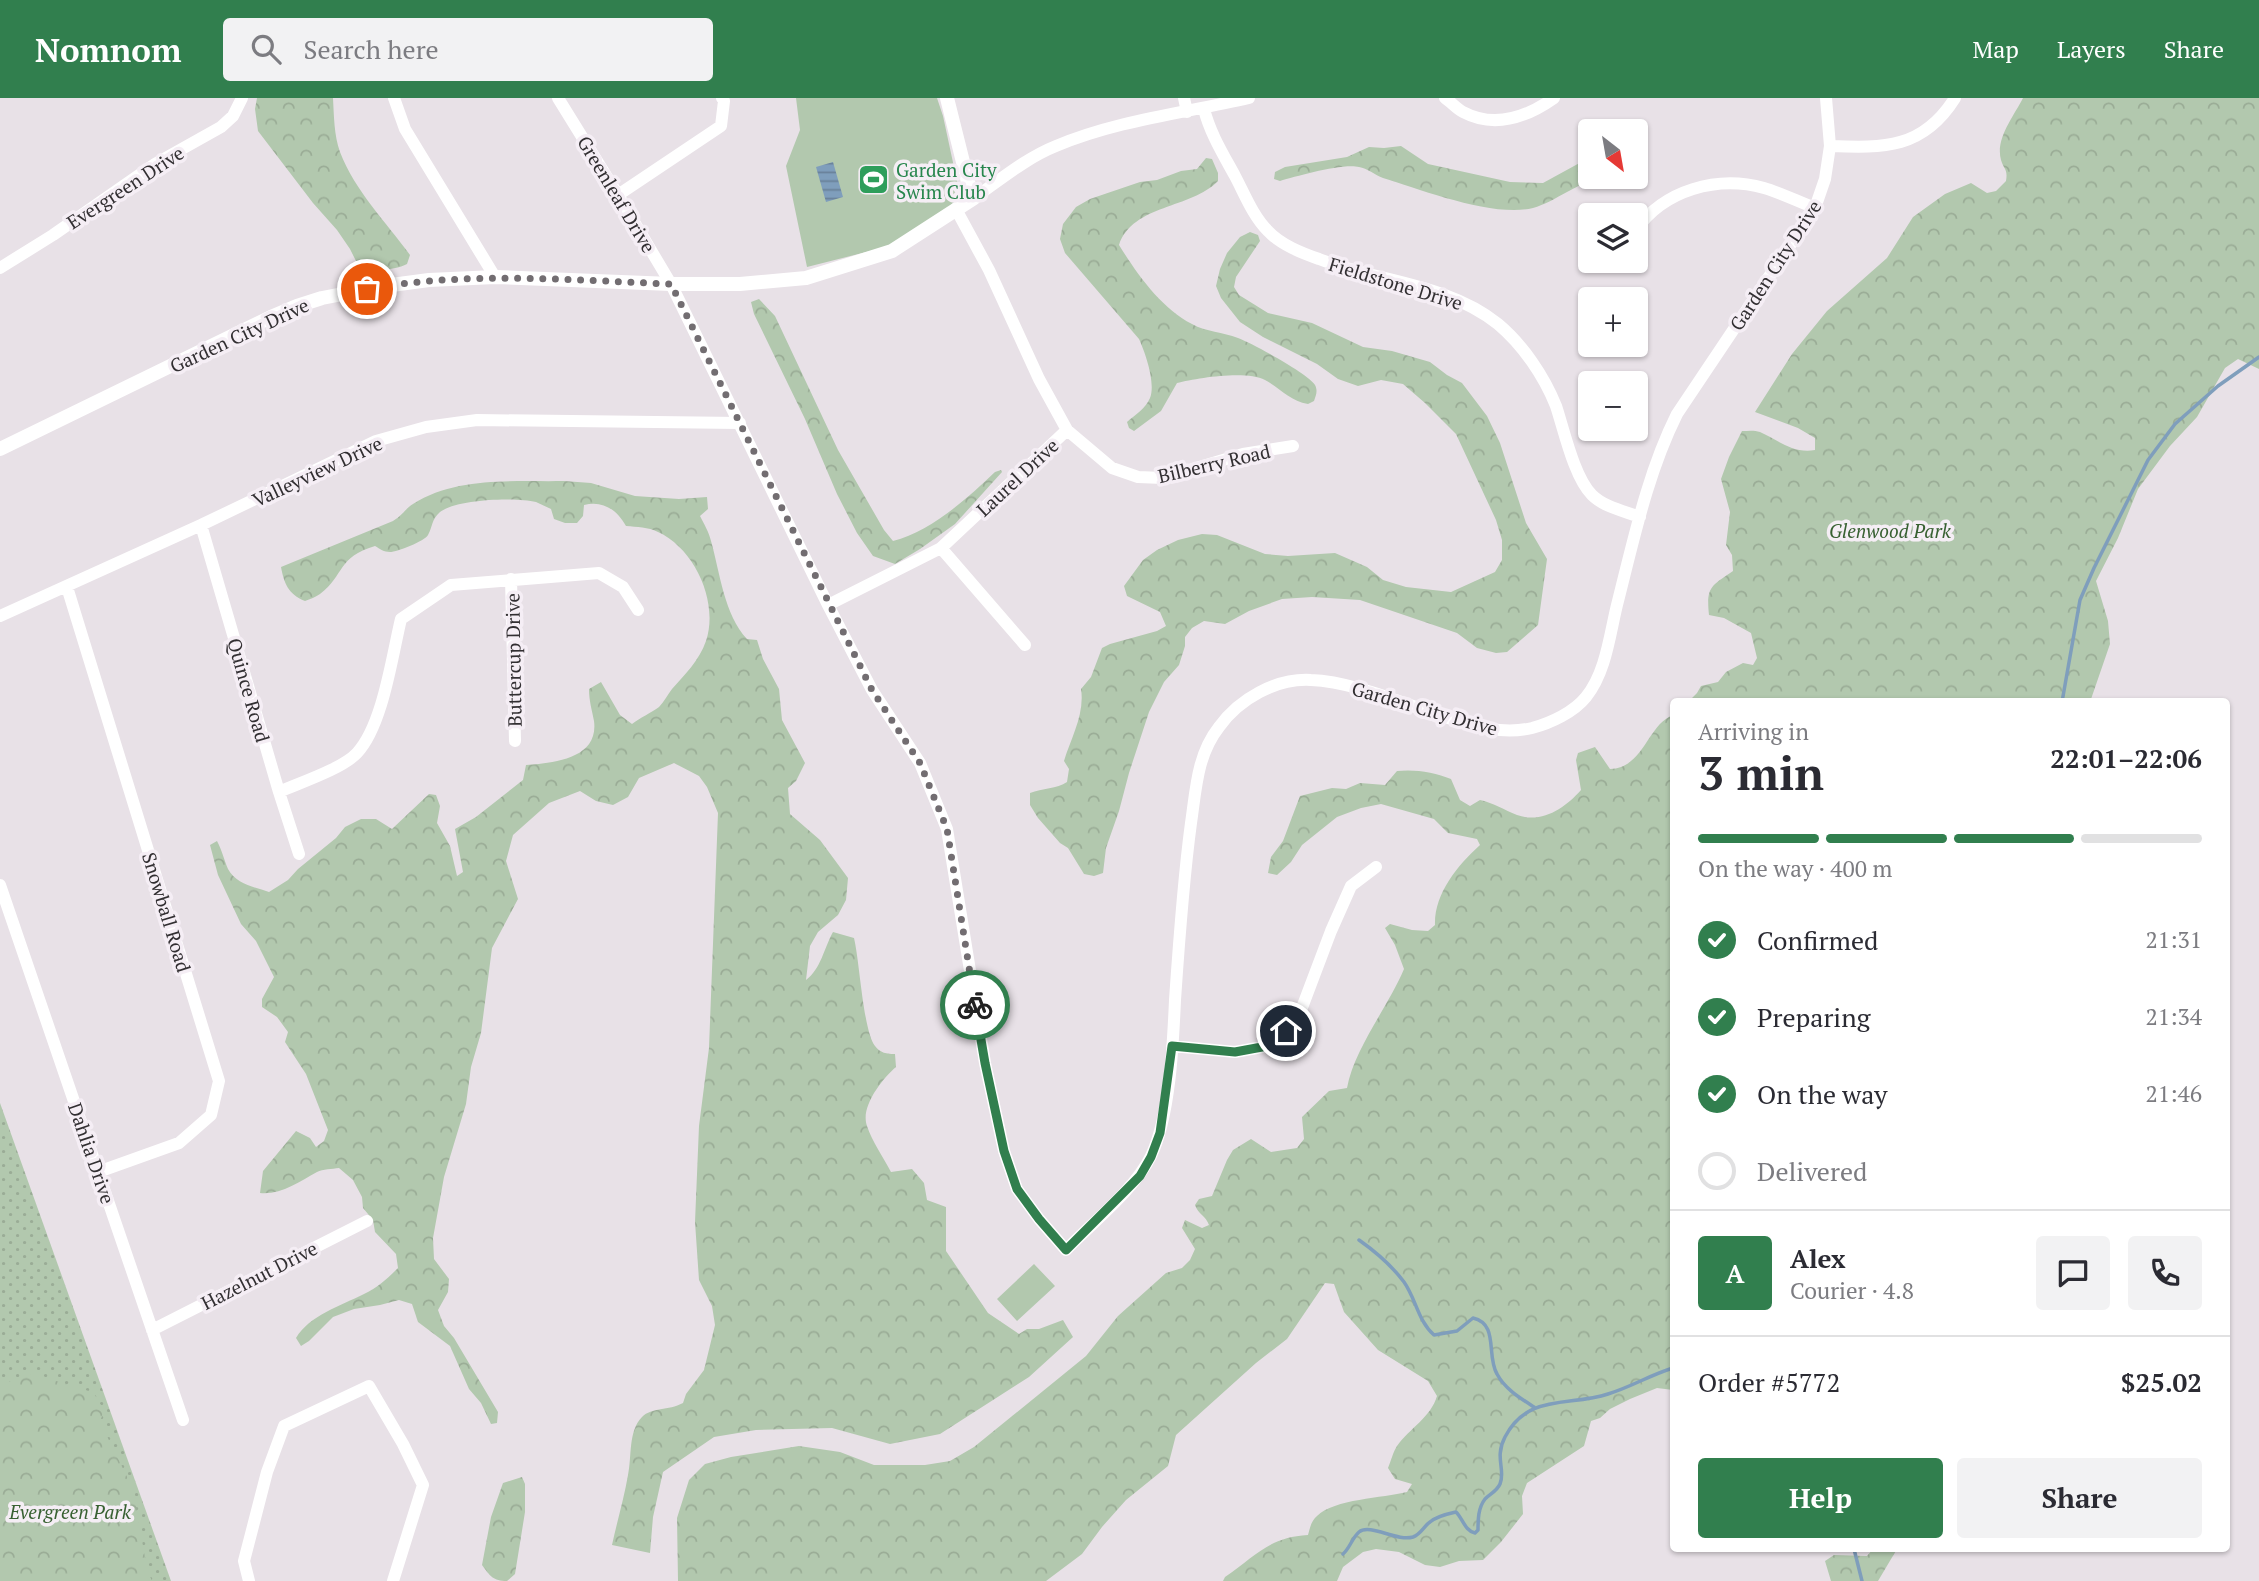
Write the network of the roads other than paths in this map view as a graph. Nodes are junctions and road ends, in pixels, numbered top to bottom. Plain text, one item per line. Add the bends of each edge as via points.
1 (242, 98) edge
2 (394, 98) edge
3 (558, 98) edge
4 (722, 98) edge
5 (947, 98) edge
6 (1184, 98) edge
7 (1250, 98) edge
8 (1446, 98) edge
9 (1554, 98) edge
10 (1826, 98) edge
11 (1955, 98) edge
12 (1204, 109) junction
13 (1187, 112) junction
14 (1830, 146) junction
15 (618, 195) junction
16 (974, 198) junction
17 (1815, 208) junction
18 (957, 211) junction
19 (1648, 215) edge
20 (0, 268) edge
21 (495, 277) junction
22 (671, 284) junction
23 (740, 423) junction
24 (1067, 430) junction
25 (1293, 446) dead end
26 (0, 449) edge
27 (1640, 517) junction
28 (201, 525) junction
29 (940, 548) junction
30 (511, 579) junction
31 (67, 587) junction
32 (828, 605) junction
33 (638, 610) dead end
34 (0, 616) edge
35 (1025, 645) dead end
36 (515, 741) dead end
37 (279, 792) junction
38 (299, 854) dead end
39 (1376, 867) dead end
40 (0, 885) edge
41 (1172, 1046) junction
42 (99, 1172) junction
43 (367, 1220) dead end
44 (1066, 1250) joint
45 (152, 1330) junction
46 (183, 1420) dead end
47 (249, 1581) edge
48 (393, 1581) edge

1 - 20 street, Evergreen Drive via 221,127 155,164
2 - 21 street via 405,129
3 - 15 street, Greenleaf Drive
4 - 15 street via 721,126
5 - 16 street
6 - 13 street
7 - 12 street, Garden City Drive
8 - 9 street via 1463,112 1509,121
10 - 14 street, Garden City Drive
11 - 14 street via 1928,129 1903,143
12 - 13 street, Garden City Drive
12 - 27 street, Fieldstone Drive via 1209,127 1269,232 1290,247 1330,264 1452,297 1479,310 1511,337 1538,370 1591,494
13 - 16 street, Garden City Drive via 1095,131 1053,147
14 - 17 street, Garden City Drive
15 - 22 street, Greenleaf Drive
16 - 18 street, Garden City Drive
17 - 19 street via 1764,188 1710,185 1683,191
17 - 27 street, Garden City Drive via 1677,414
18 - 22 street, Garden City Drive via 892,251 806,278
18 - 24 street, Laurel Drive
21 - 22 street, Garden City Drive
21 - 26 street, Garden City Drive via 384,286 297,306
22 - 23 street, Greenleaf Drive
23 - 28 street, Valleyview Drive via 477,420 426,427 376,441
23 - 32 street, Greenleaf Drive
24 - 25 street, Bilberry Road via 1112,468 1139,477 1163,478 1243,454
24 - 29 street, Laurel Drive
27 - 41 street, Garden City Drive via 1600,672 1586,697 1563,716 1534,728 1506,732 1341,684 1310,680 1258,693 1232,711 1204,751 1197,778 1183,882
28 - 31 street, Valleyview Drive
28 - 37 street, Quince Road
29 - 32 street, Laurel Drive
29 - 35 street
30 - 33 street via 599,573 622,587
30 - 36 street, Buttercup Drive
30 - 37 street via 451,584 401,619 375,723 356,754
31 - 34 street, Valleyview Drive
31 - 42 street, Snowball Road via 219,1081 211,1115 179,1143
32 - 44 street, Greenleaf Drive via 872,690 920,763 947,829 1004,1151 1017,1189
37 - 38 street, Quince Road
39 - 41 street via 1351,886 1300,1013 1286,1031 1262,1047 1235,1052
40 - 42 street, Dahlia Drive
41 - 44 street, Garden City Drive via 1160,1133 1151,1157 1140,1176
42 - 45 street, Dahlia Drive
43 - 45 street, Hazelnut Drive
45 - 46 street, Dahlia Drive
47 - 48 street via 244,1561 284,1426 369,1386 423,1485

